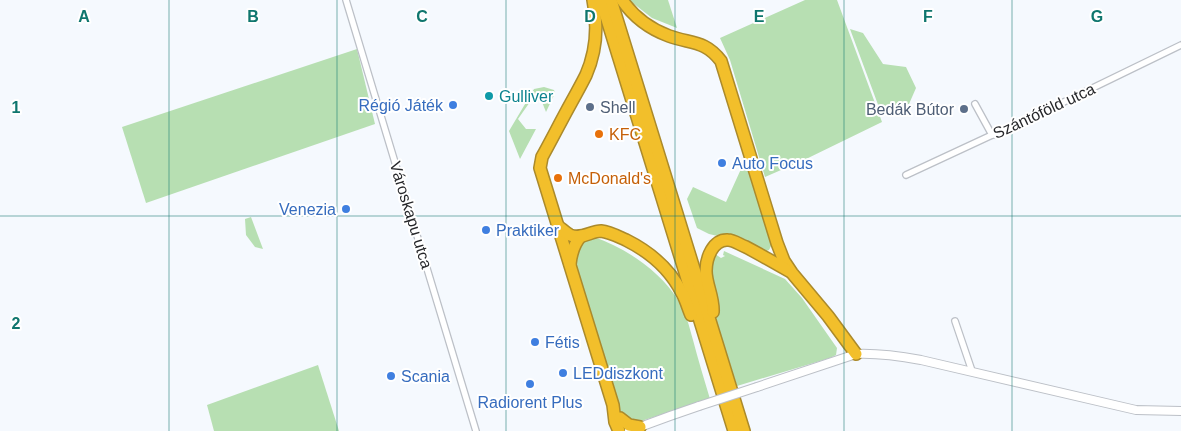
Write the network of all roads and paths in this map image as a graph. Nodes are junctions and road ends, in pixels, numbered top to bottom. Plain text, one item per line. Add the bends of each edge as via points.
1 (346, 0) edge
2 (593, 0) edge
3 (601, 0) edge
4 (611, 0) edge
5 (622, 0) edge
6 (1181, 45) edge
7 (975, 104) dead end
8 (992, 135) junction
9 (906, 175) dead end
10 (558, 226) junction
11 (578, 237) junction
12 (563, 243) junction
13 (776, 246) junction
14 (761, 255) junction
15 (778, 265) junction
16 (570, 266) junction
17 (792, 273) junction
18 (955, 321) dead end
19 (708, 328) junction
20 (856, 354) junction
21 (972, 371) junction
22 (1181, 411) edge
23 (618, 427) edge
24 (634, 429) edge
25 (476, 431) edge
26 (734, 431) edge
27 (744, 431) edge

1 - 25 street, Városkapu utca
2 - 10 highway via 596,23 587,72 540,165
3 - 19 highway
4 - 19 highway
5 - 13 highway via 630,12 648,25 666,35 702,44 721,61
6 - 8 street, Szántóföld utca
7 - 8 street
8 - 9 street, Szántóföld utca
10 - 11 highway
10 - 12 highway
11 - 12 highway via 568,244
11 - 16 highway
11 - 19 highway via 607,232 650,254 673,278 692,316
12 - 16 highway
13 - 14 highway
13 - 15 highway
13 - 17 highway
14 - 15 highway
14 - 19 highway via 729,240 716,244 709,253 706,271 713,308
15 - 17 highway
16 - 23 highway
17 - 20 highway
18 - 21 street
19 - 26 highway
19 - 27 highway
20 - 21 street via 894,355
20 - 24 street, bridge
21 - 22 street via 1136,410
23 - 24 highway via 629,425

